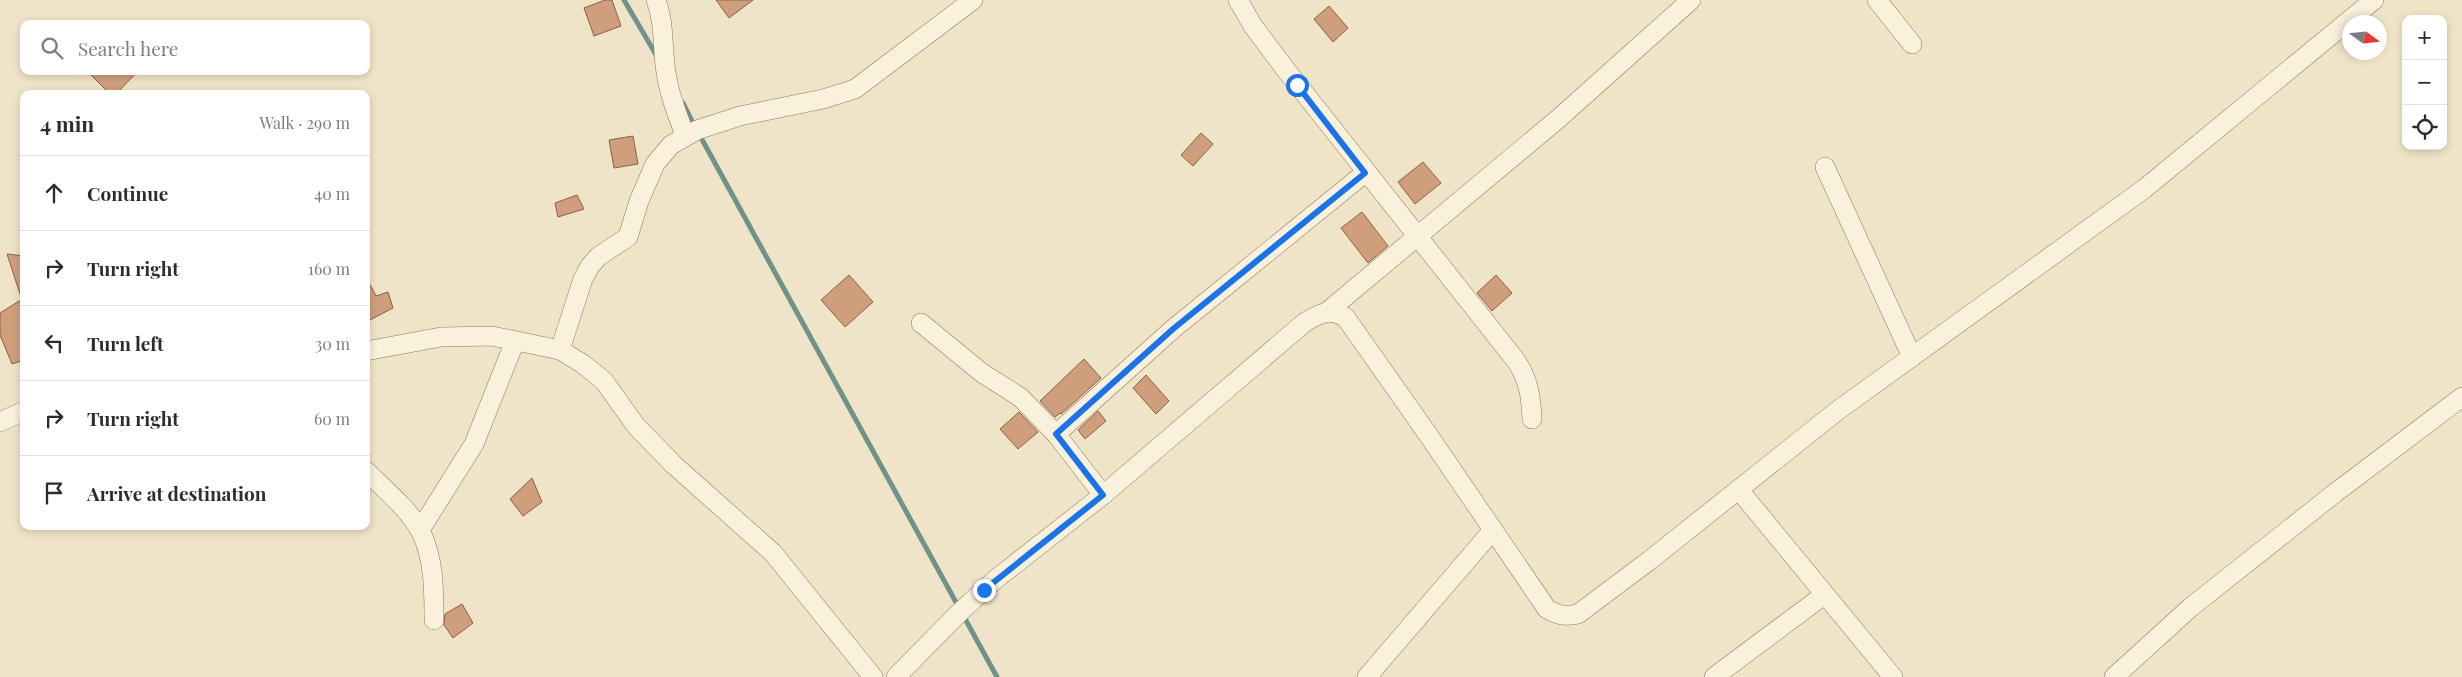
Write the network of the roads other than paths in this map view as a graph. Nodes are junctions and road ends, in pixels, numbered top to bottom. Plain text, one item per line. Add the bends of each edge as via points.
1 (656, 0) edge
2 (973, 0) edge
3 (1238, 0) edge
4 (1690, 0) edge
5 (1877, 0) edge
6 (2374, 0) edge
7 (1912, 44) dead end
8 (685, 135) junction
9 (1825, 167) dead end
10 (1365, 173) junction
11 (1416, 236) junction
12 (1328, 311) junction
13 (921, 323) dead end
14 (515, 341) junction
15 (370, 350) edge
16 (560, 350) junction
17 (1912, 356) junction
18 (2462, 397) edge
19 (20, 413) edge
20 (1532, 419) dead end
21 (0, 422) edge
22 (1056, 434) junction
23 (370, 475) edge
24 (1738, 490) junction
25 (1103, 495) junction
26 (420, 530) junction
27 (1493, 530) junction
28 (1824, 594) junction
29 (434, 620) dead end
30 (2126, 673) edge
31 (873, 677) edge
32 (896, 677) edge
33 (1367, 677) edge
34 (1714, 677) edge
35 (1893, 677) edge

1 - 8 street via 662,21 666,71
2 - 8 street via 855,89 740,116
3 - 10 street via 1253,26
4 - 11 street via 1558,119
5 - 7 street
6 - 17 street via 2144,189
8 - 16 street via 662,153 655,164 628,237 590,266
9 - 17 street
10 - 11 street
10 - 22 street via 1173,329
11 - 12 street
11 - 20 street via 1517,362 1530,390
12 - 25 street via 1304,324
12 - 27 street via 1346,318
13 - 22 street via 982,373 1020,397
14 - 15 street via 492,336 441,337
14 - 16 street
14 - 26 street via 480,432
16 - 31 street via 604,380 636,426 674,465 774,553
17 - 24 street via 1836,410
18 - 30 street via 2191,607
19 - 21 street
22 - 25 street
23 - 26 street
24 - 27 street via 1599,599 1578,614 1568,616 1547,609
24 - 28 street
25 - 32 street via 989,586
26 - 29 street via 433,573
27 - 33 street
28 - 34 street
28 - 35 street

